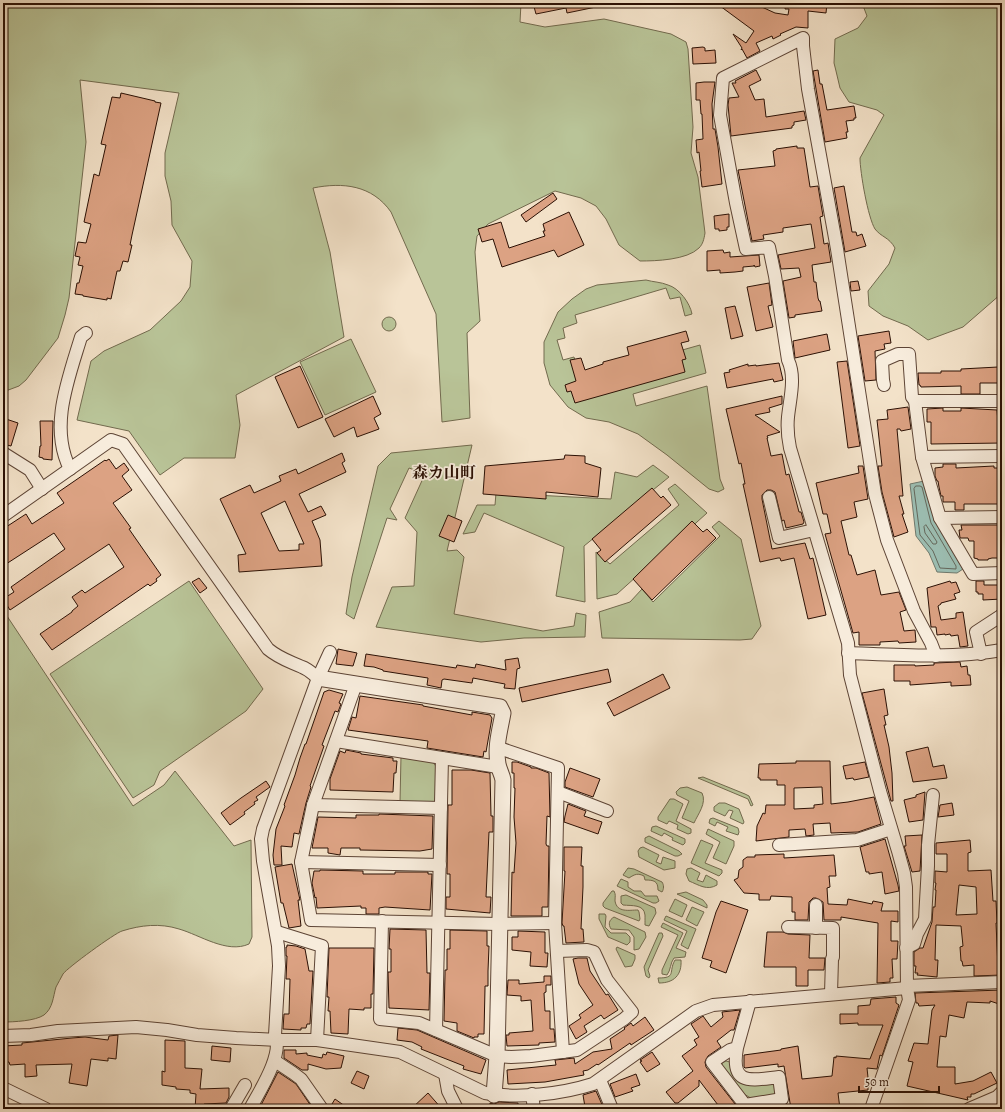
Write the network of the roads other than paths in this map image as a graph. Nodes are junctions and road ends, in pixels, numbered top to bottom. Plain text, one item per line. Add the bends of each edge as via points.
1 (86, 333) dead end
2 (884, 385) dead end
3 (914, 401) junction
4 (1002, 401) edge
5 (3, 453) edge
6 (1002, 456) edge
7 (922, 457) junction
8 (70, 469) junction
9 (42, 488) junction
10 (769, 497) dead end
11 (3, 516) edge
12 (1002, 517) edge
13 (940, 518) junction
14 (814, 530) junction
15 (1002, 573) edge
16 (1002, 615) edge
17 (1002, 650) edge
18 (330, 652) dead end
19 (848, 653) junction
20 (981, 654) junction
21 (936, 656) junction
22 (318, 678) junction
23 (356, 684) junction
24 (336, 741) junction
25 (496, 747) junction
26 (442, 758) junction
27 (498, 767) junction
28 (558, 792) junction
29 (934, 795) dead end
30 (313, 805) junction
31 (441, 808) junction
32 (607, 811) dead end
33 (891, 829) junction
34 (779, 845) dead end
35 (301, 862) junction
36 (440, 865) junction
37 (816, 905) dead end
38 (382, 921) junction
39 (438, 922) junction
40 (555, 922) junction
41 (499, 924) junction
42 (788, 927) dead end
43 (816, 928) junction
44 (276, 932) junction
45 (906, 948) junction
46 (557, 951) junction
47 (1002, 982) edge
48 (907, 987) junction
49 (831, 994) junction
50 (750, 1001) junction
51 (436, 1030) junction
52 (3, 1036) edge
53 (278, 1040) junction
54 (317, 1040) junction
55 (737, 1048) junction
56 (563, 1052) junction
57 (497, 1056) junction
58 (275, 1061) junction
59 (445, 1074) junction
60 (600, 1080) junction
61 (245, 1085) dead end
62 (3, 1088) edge
63 (532, 1094) junction
64 (494, 1095) junction
65 (1000, 1096) edge
66 (46, 1109) edge
67 (231, 1109) edge
68 (250, 1109) edge
69 (322, 1109) edge
70 (457, 1109) edge
71 (534, 1109) edge
72 (612, 1109) edge
73 (871, 1109) edge
74 (968, 1109) edge

1 - 8 street via 81,337 60,420 64,458
2 - 3 street via 882,361 898,354 909,354
3 - 4 street
3 - 7 street
5 - 9 street via 30,470
6 - 7 street
7 - 13 street
8 - 9 street
8 - 22 street via 111,440 123,444 268,649 276,656 304,667
9 - 11 street
10 - 14 street via 779,538
12 - 13 street
13 - 15 street via 973,574
14 - 19 street via 848,643
14 - 21 street via 787,435 791,368 774,269 769,247 746,249 721,127 720,108 724,78 803,38 808,89 837,249 875,494 888,540 914,611
16 - 20 street via 976,632
17 - 20 street
18 - 22 street
19 - 21 street
19 - 33 street via 850,675
20 - 21 street
22 - 23 street
22 - 44 street via 261,839
23 - 24 street
23 - 25 street via 500,706 503,713
24 - 26 street
24 - 30 street
25 - 27 street
25 - 28 street via 558,768
26 - 27 street
26 - 31 street
27 - 41 street via 503,780
28 - 32 street
28 - 40 street
29 - 45 street via 928,845 925,919 914,944
30 - 31 street
30 - 35 street
31 - 36 street
33 - 34 street via 858,840
33 - 45 street via 906,887
35 - 36 street
35 - 38 street via 311,920
36 - 39 street
37 - 43 street
38 - 39 street
38 - 51 street via 380,1019 419,1024
39 - 41 street
39 - 51 street
40 - 41 street
40 - 46 street
41 - 57 street
42 - 43 street
43 - 49 street via 833,928
44 - 53 street via 279,966 275,1035
44 - 54 street via 322,946
45 - 48 street
46 - 56 street
46 - 56 street via 594,952 607,980 632,1012 577,1050
47 - 48 street
48 - 49 street
48 - 73 street via 909,1000
49 - 50 street
50 - 55 street
50 - 60 street via 713,1004 696,1011
51 - 57 street
52 - 53 street via 136,1027 197,1035
53 - 54 street
53 - 58 street
54 - 59 street via 400,1052
55 - 55 street via 712,1062 745,1105 782,1099 779,1077 750,1080 741,1077 736,1068
56 - 57 street via 531,1056
57 - 64 street
58 - 68 street
58 - 69 street via 300,1079
59 - 64 street
59 - 70 street via 448,1091
60 - 63 street via 581,1088
60 - 72 street
61 - 67 street
62 - 66 street
63 - 64 street
63 - 71 street
65 - 74 street

